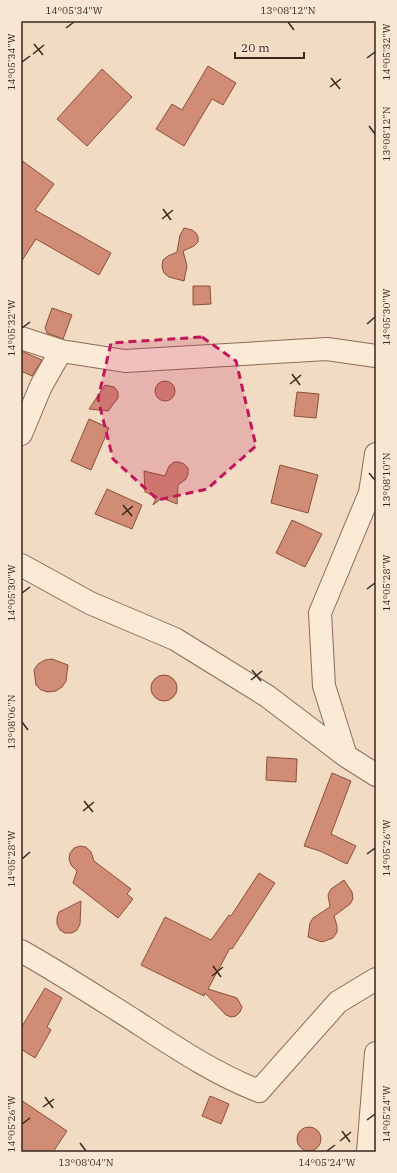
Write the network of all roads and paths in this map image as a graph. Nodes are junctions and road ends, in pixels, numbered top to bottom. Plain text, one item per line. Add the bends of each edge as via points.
1 (21, 338) edge
2 (61, 350) junction
3 (376, 356) edge
4 (21, 434) edge
5 (376, 454) edge
6 (21, 565) edge
7 (346, 756) junction
8 (376, 775) edge
9 (21, 952) edge
10 (376, 979) edge
11 (376, 1053) edge
12 (368, 1152) edge

1 - 2 street
2 - 3 street via 124,362 327,349
2 - 4 street via 41,386
5 - 7 street via 370,493 320,613 324,686
6 - 7 street via 90,603 175,639 267,696
7 - 8 street
9 - 10 street via 67,978 187,1055 240,1084 259,1091 338,1002
11 - 12 street

